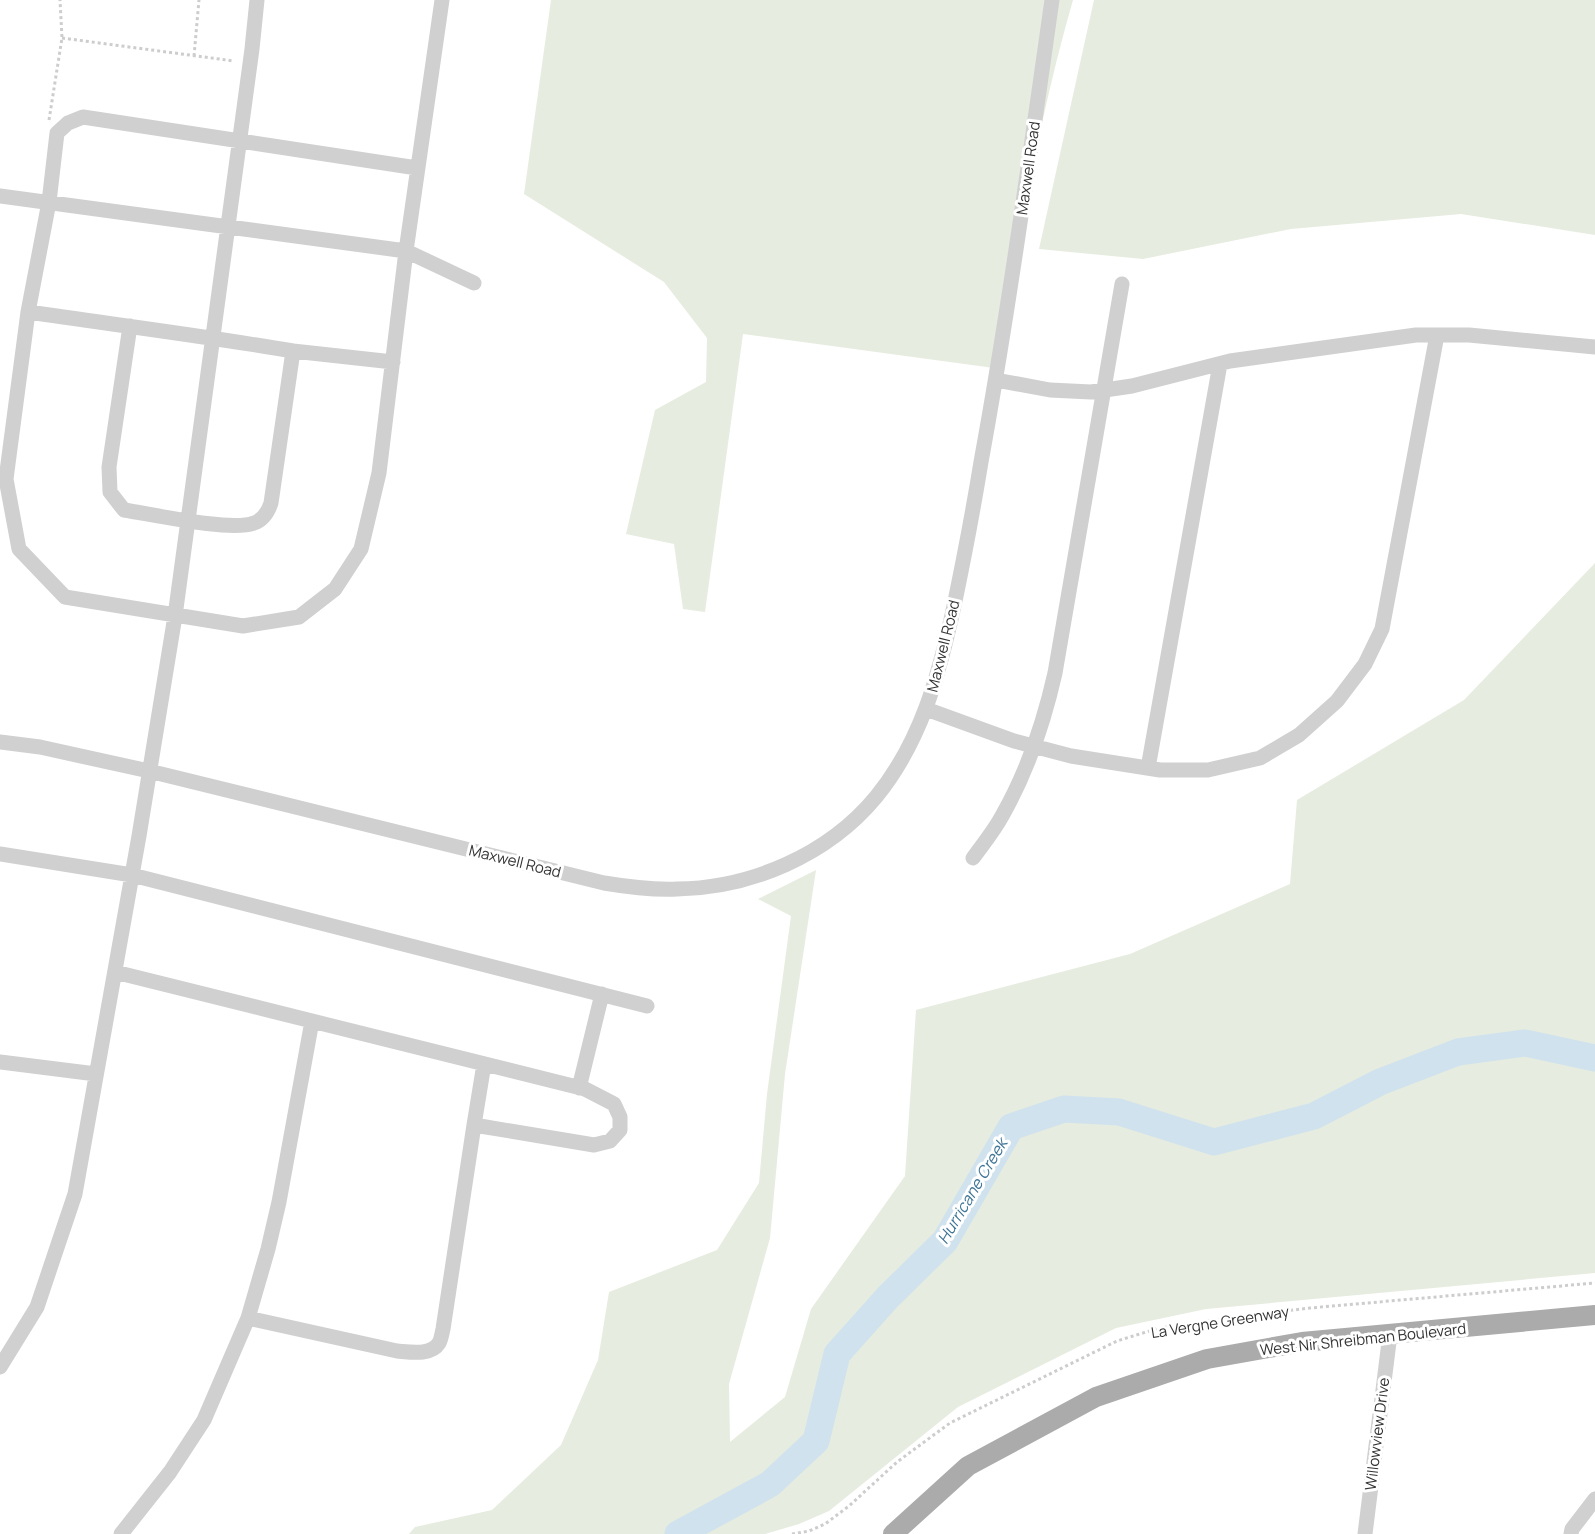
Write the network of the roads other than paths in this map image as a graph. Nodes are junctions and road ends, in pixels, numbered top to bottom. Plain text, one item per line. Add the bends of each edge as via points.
1 (257, 0) edge
2 (442, 0) edge
3 (1052, 0) edge
4 (239, 140) junction
5 (417, 168) junction
6 (0, 196) edge
7 (48, 202) junction
8 (228, 226) junction
9 (406, 250) junction
10 (474, 283) dead end
11 (1122, 284) dead end
12 (28, 312) junction
13 (130, 326) junction
14 (1437, 335) junction
15 (213, 338) junction
16 (1595, 347) edge
17 (293, 351) junction
18 (393, 362) junction
19 (1220, 364) junction
20 (996, 380) junction
21 (1104, 390) junction
22 (188, 521) junction
23 (175, 616) junction
24 (926, 709) junction
25 (0, 742) edge
26 (1033, 746) junction
27 (1148, 768) junction
28 (149, 771) junction
29 (0, 854) edge
30 (973, 858) dead end
31 (132, 875) junction
32 (115, 972) junction
33 (602, 994) junction
34 (647, 1006) dead end
35 (312, 1021) junction
36 (0, 1062) edge
37 (484, 1064) junction
38 (96, 1074) junction
39 (579, 1088) junction
40 (474, 1125) junction
41 (1595, 1315) edge
42 (248, 1318) junction
43 (1390, 1334) junction
44 (0, 1367) edge
45 (1595, 1499) edge
46 (121, 1534) edge
47 (893, 1534) edge
48 (1365, 1534) edge
49 (1571, 1534) edge

1 - 4 street
2 - 5 street
3 - 20 street, Maxwell Road
4 - 5 street
4 - 7 street via 83,117 57,133
4 - 8 street
5 - 9 street
6 - 7 street
7 - 8 street
7 - 12 street
8 - 9 street
8 - 15 street
9 - 10 street
9 - 18 street
11 - 21 street
12 - 13 street
12 - 23 street via 6,479 19,549 65,597
13 - 15 street
13 - 22 street via 109,467 110,492 124,510
14 - 16 street
14 - 19 street
14 - 27 street via 1382,629 1365,664 1337,700 1299,735 1260,758 1208,770
15 - 17 street
15 - 22 street
17 - 18 street
17 - 22 street via 267,514 254,523 233,526
18 - 23 street via 379,473 361,549 335,589 299,617 243,626
19 - 21 street
19 - 27 street
20 - 21 street via 1050,390
20 - 24 street, Maxwell Road via 966,551 940,669
21 - 26 street via 1055,673
22 - 23 street
23 - 28 street
24 - 26 street
24 - 28 street, Maxwell Road via 894,774 874,800 841,830 807,854 748,879 678,890 604,884
25 - 28 street, Maxwell Road
26 - 27 street
26 - 30 street via 1001,818
28 - 31 street
29 - 31 street
31 - 32 street
31 - 33 street
32 - 35 street
32 - 38 street
33 - 34 street
33 - 39 street
35 - 37 street
35 - 42 street via 279,1202
36 - 38 street
37 - 39 street
37 - 40 street
38 - 44 street via 75,1194 36,1307
39 - 40 street via 614,1104 620,1130 610,1141 594,1144
40 - 42 street via 438,1344 430,1350 397,1350
41 - 43 main road, West Nir Shreibman Boulevard
42 - 46 street via 204,1420 170,1472
43 - 47 main road, West Nir Shreibman Boulevard via 1302,1342 1207,1359 1096,1397 968,1466
43 - 48 street, Willowview Drive
45 - 49 street

